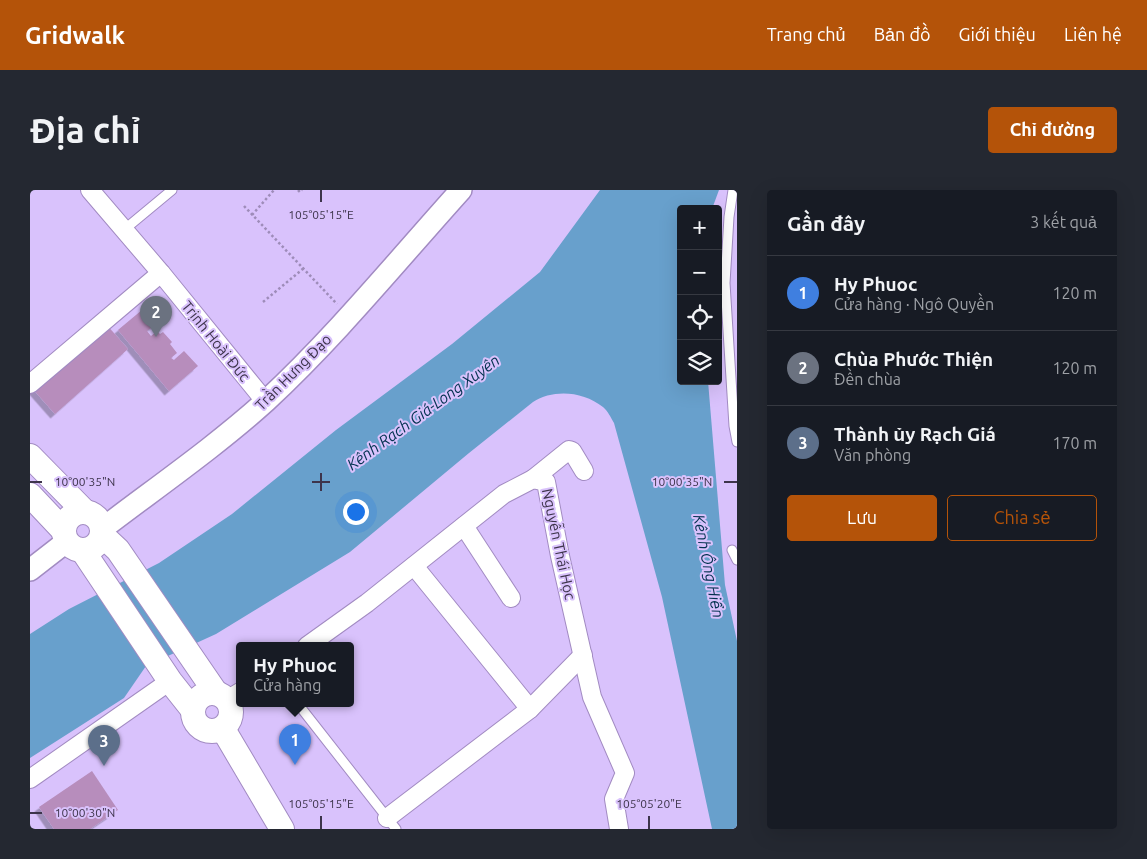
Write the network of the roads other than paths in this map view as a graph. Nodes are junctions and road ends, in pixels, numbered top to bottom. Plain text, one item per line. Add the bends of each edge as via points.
1 (90, 190) edge
2 (172, 190) edge
3 (461, 190) edge
4 (733, 190) edge
5 (125, 229) junction
6 (161, 273) junction
7 (30, 384) edge
8 (265, 401) junction
9 (737, 442) edge
10 (30, 456) edge
11 (584, 471) dead end
12 (533, 479) junction
13 (30, 495) edge
14 (85, 512) junction
15 (464, 526) junction
16 (107, 538) junction
17 (76, 547) junction
18 (732, 550) dead end
19 (737, 560) edge
20 (414, 566) junction
21 (30, 570) edge
22 (511, 598) dead end
23 (313, 642) edge
24 (583, 655) junction
25 (170, 681) junction
26 (222, 691) edge
27 (300, 707) edge
28 (530, 709) junction
29 (193, 710) junction
30 (223, 729) junction
31 (30, 779) edge
32 (392, 824) edge
33 (282, 829) edge
34 (619, 829) edge

1 - 5 street, Trịnh Hoài Đức
2 - 5 lane
3 - 8 street, Trần Hưng Đạo via 302,366
4 - 9 lane via 725,283
5 - 6 street, Trịnh Hoài Đức
6 - 7 street
6 - 8 street, Trịnh Hoài Đức
8 - 16 street, Trần Hưng Đạo
10 - 14 main road
11 - 12 street via 569,450
12 - 15 street, Nguyễn Thái Học via 504,494
12 - 24 street, Nguyễn Thái Học via 546,482
13 - 17 main road
14 - 16 main road via 96,517
14 - 17 main road via 68,518
15 - 20 street, Nguyễn Thái Học
15 - 22 street
16 - 17 main road via 95,546
16 - 26 main road
17 - 21 street
17 - 25 main road
18 - 19 lane
20 - 23 street, Nguyễn Thái Học
20 - 28 street
24 - 28 street
24 - 34 street, Nguyễn Thái Học via 592,697 625,773 614,799
25 - 29 main road
25 - 31 street
26 - 29 main road via 204,695
26 - 30 main road via 232,712
27 - 32 lane
28 - 32 street
29 - 30 main road via 199,726 211,731
30 - 33 main road

